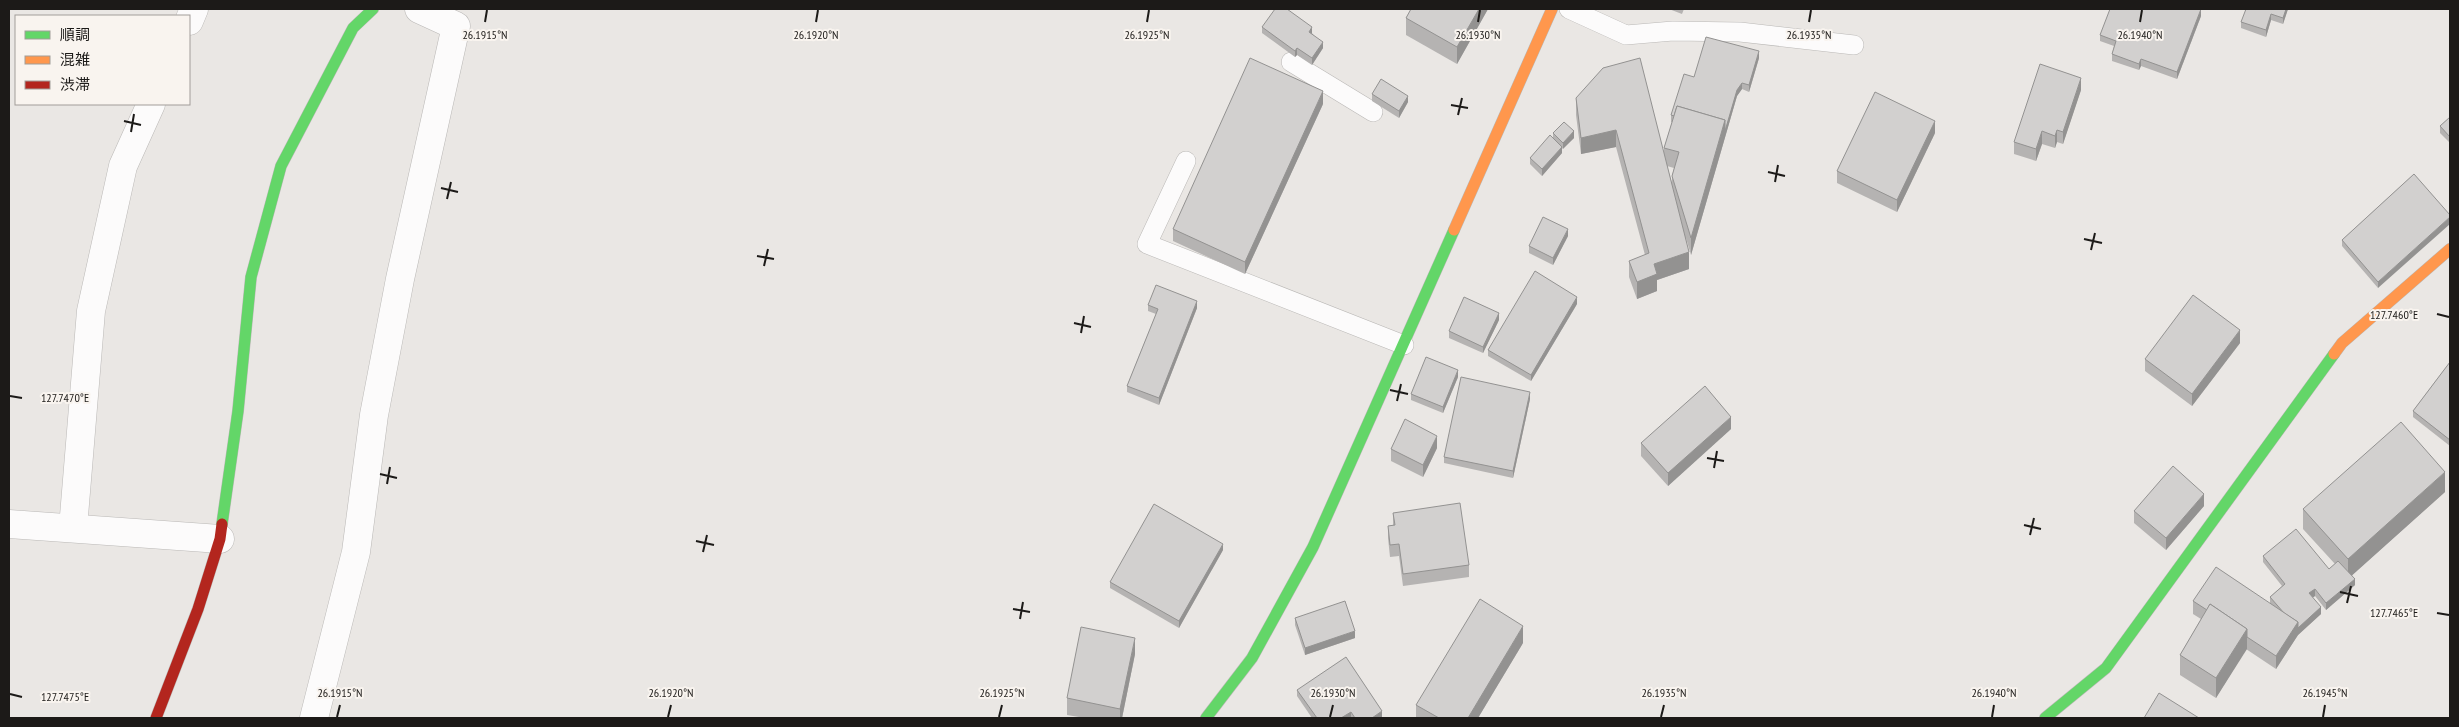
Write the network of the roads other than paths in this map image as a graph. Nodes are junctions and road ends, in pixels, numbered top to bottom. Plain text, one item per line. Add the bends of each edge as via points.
1 (373, 9) edge
2 (420, 9) edge
3 (1552, 9) edge
4 (1569, 9) edge
5 (1854, 45) dead end
6 (1291, 62) dead end
7 (151, 105) edge
8 (1372, 112) dead end
9 (1186, 161) dead end
10 (2450, 249) edge
11 (1404, 345) junction
12 (9, 524) edge
13 (73, 528) junction
14 (220, 539) junction
15 (156, 718) edge
16 (314, 718) edge
17 (1206, 718) edge
18 (2045, 718) edge

1 - 14 street via 353,28 282,166 251,277 238,411
2 - 16 street via 456,26 374,415 356,552
3 - 11 street
4 - 5 lane via 1626,35 1673,31 1740,32
6 - 8 lane
7 - 13 street via 123,166 91,311
9 - 11 lane via 1146,244
10 - 18 street via 2342,343 2106,668
11 - 17 street via 1313,546 1252,658
12 - 13 street
13 - 14 street
14 - 15 street via 198,609

